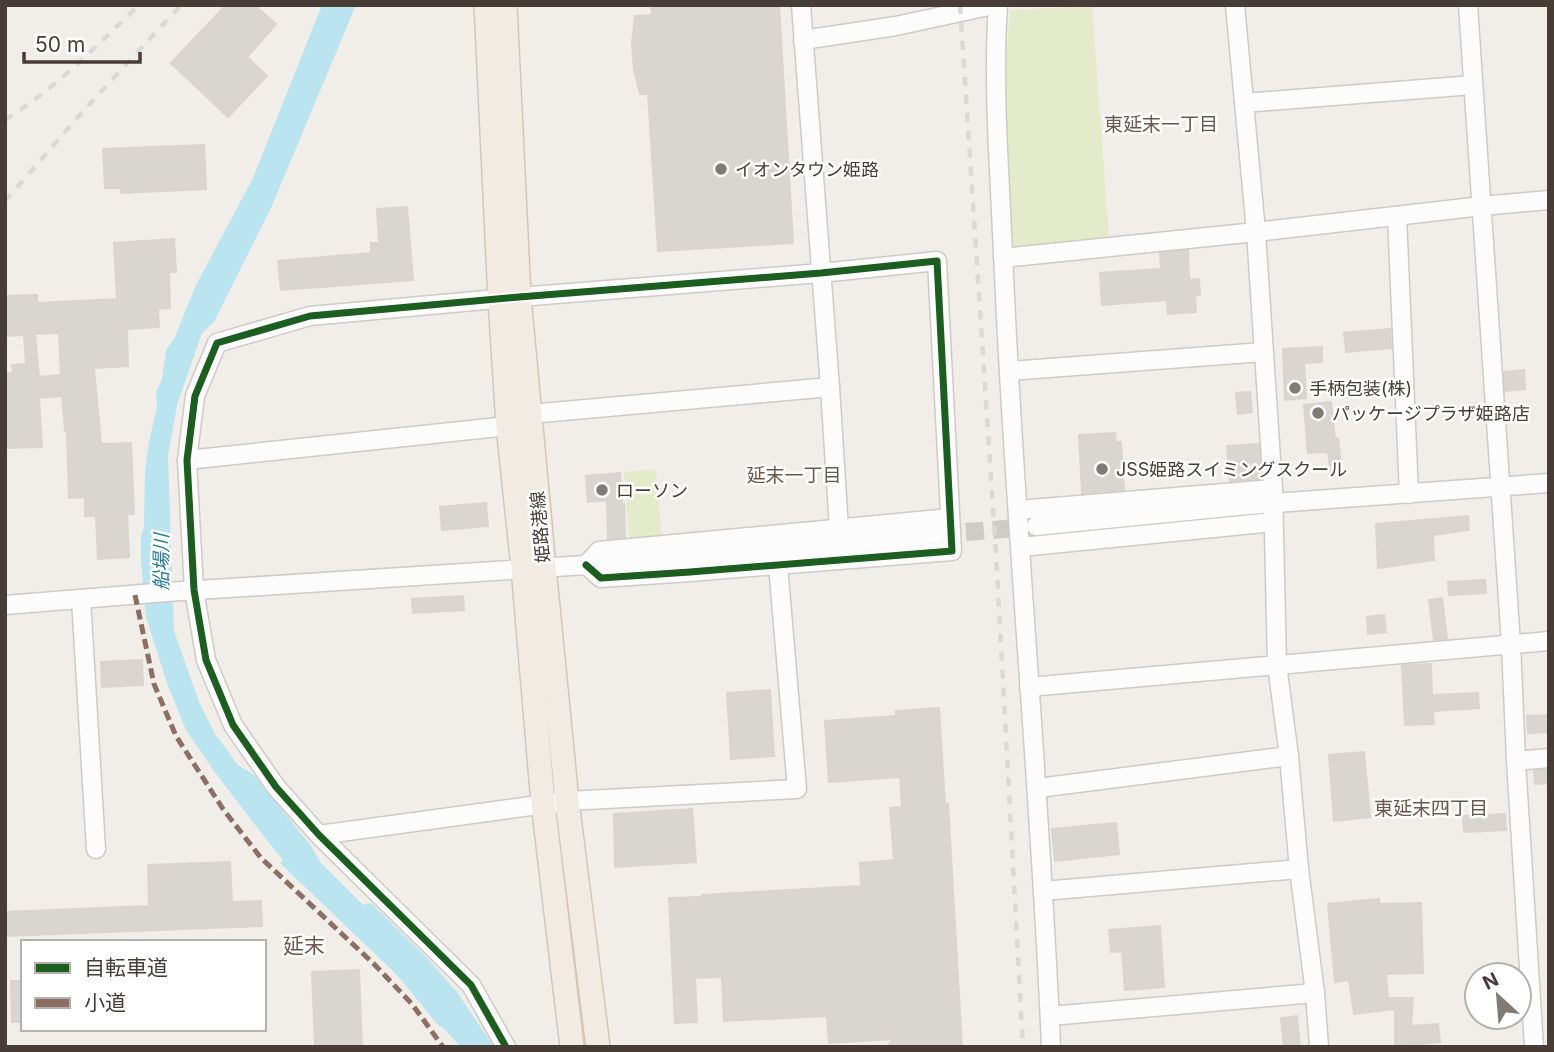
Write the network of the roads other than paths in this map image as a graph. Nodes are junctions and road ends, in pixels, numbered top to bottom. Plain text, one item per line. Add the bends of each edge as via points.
1 (486, 5) edge
2 (505, 5) edge
3 (801, 5) edge
4 (995, 5) edge
5 (1235, 5) edge
6 (1468, 5) edge
7 (803, 40) junction
8 (1473, 85) junction
9 (1244, 103) junction
10 (1549, 200) edge
11 (1482, 206) junction
12 (1397, 216) junction
13 (1256, 232) junction
14 (1003, 258) junction
15 (821, 273) junction
16 (509, 298) junction
17 (1263, 352) junction
18 (1009, 371) junction
19 (830, 387) junction
20 (530, 414) junction
21 (508, 426) junction
22 (187, 460) junction
23 (1549, 483) edge
24 (1501, 487) junction
25 (1409, 494) junction
26 (1273, 505) junction
27 (1018, 510) junction
28 (950, 519) junction
29 (1036, 527) tunnel mouth
30 (839, 529) junction
31 (939, 534) tunnel mouth
32 (1021, 547) junction
33 (586, 565) junction
34 (778, 565) junction
35 (533, 567) junction
36 (194, 590) junction
37 (81, 600) junction
38 (5, 605) edge
39 (1549, 641) edge
40 (1511, 644) junction
41 (1277, 665) junction
42 (1029, 687) junction
43 (1289, 756) junction
44 (1549, 758) edge
45 (1516, 761) junction
46 (1038, 788) junction
47 (567, 801) junction
48 (543, 803) junction
49 (319, 835) junction
50 (96, 849) dead end
51 (1299, 869) junction
52 (1043, 891) junction
53 (1315, 993) junction
54 (1050, 1016) junction
55 (506, 1047) edge
56 (572, 1047) edge
57 (598, 1047) edge
58 (1051, 1047) edge
59 (1319, 1047) edge
60 (1534, 1047) edge

1 - 16 main road, 姫路港線
2 - 16 main road, 姫路港線
3 - 7 street
4 - 7 street
4 - 14 street
5 - 9 street
6 - 8 street
7 - 15 street
8 - 9 street
8 - 11 street
9 - 13 street
10 - 11 street
11 - 12 street
11 - 24 street
12 - 13 street
12 - 25 street
13 - 14 street
13 - 17 street
14 - 18 street
15 - 16 street
15 - 19 street
15 - 28 street via 937,261
16 - 20 main road, 姫路港線
16 - 21 main road, 姫路港線
16 - 22 street via 310,316 217,343 195,396
17 - 18 street
17 - 26 street
18 - 27 street
19 - 20 street
19 - 30 street
20 - 35 main road, 姫路港線
21 - 22 street
21 - 35 main road, 姫路港線
22 - 36 street
23 - 24 street
24 - 25 street
24 - 40 street
25 - 26 street
26 - 27 street
26 - 29 street
26 - 32 street
26 - 41 street
27 - 32 street
28 - 30 street
28 - 34 street via 952,551
30 - 33 street via 599,551
31 - 33 street
32 - 42 street
33 - 34 street via 601,578
33 - 35 street
34 - 47 street via 797,789
35 - 36 street
35 - 47 main road, 姫路港線
35 - 48 main road, 姫路港線
36 - 37 street
36 - 49 street via 206,660 233,725 276,787
37 - 38 street
37 - 50 street
39 - 40 street
40 - 41 street
40 - 45 street
41 - 42 street
41 - 43 street
42 - 46 street
43 - 46 street
43 - 51 street
44 - 45 street
45 - 60 street
46 - 52 street
47 - 48 street
47 - 57 main road, 姫路港線
48 - 49 street
48 - 56 main road, 姫路港線
49 - 55 street via 471,985
51 - 52 street
51 - 53 street
52 - 54 street
53 - 54 street
53 - 59 street
54 - 58 street

